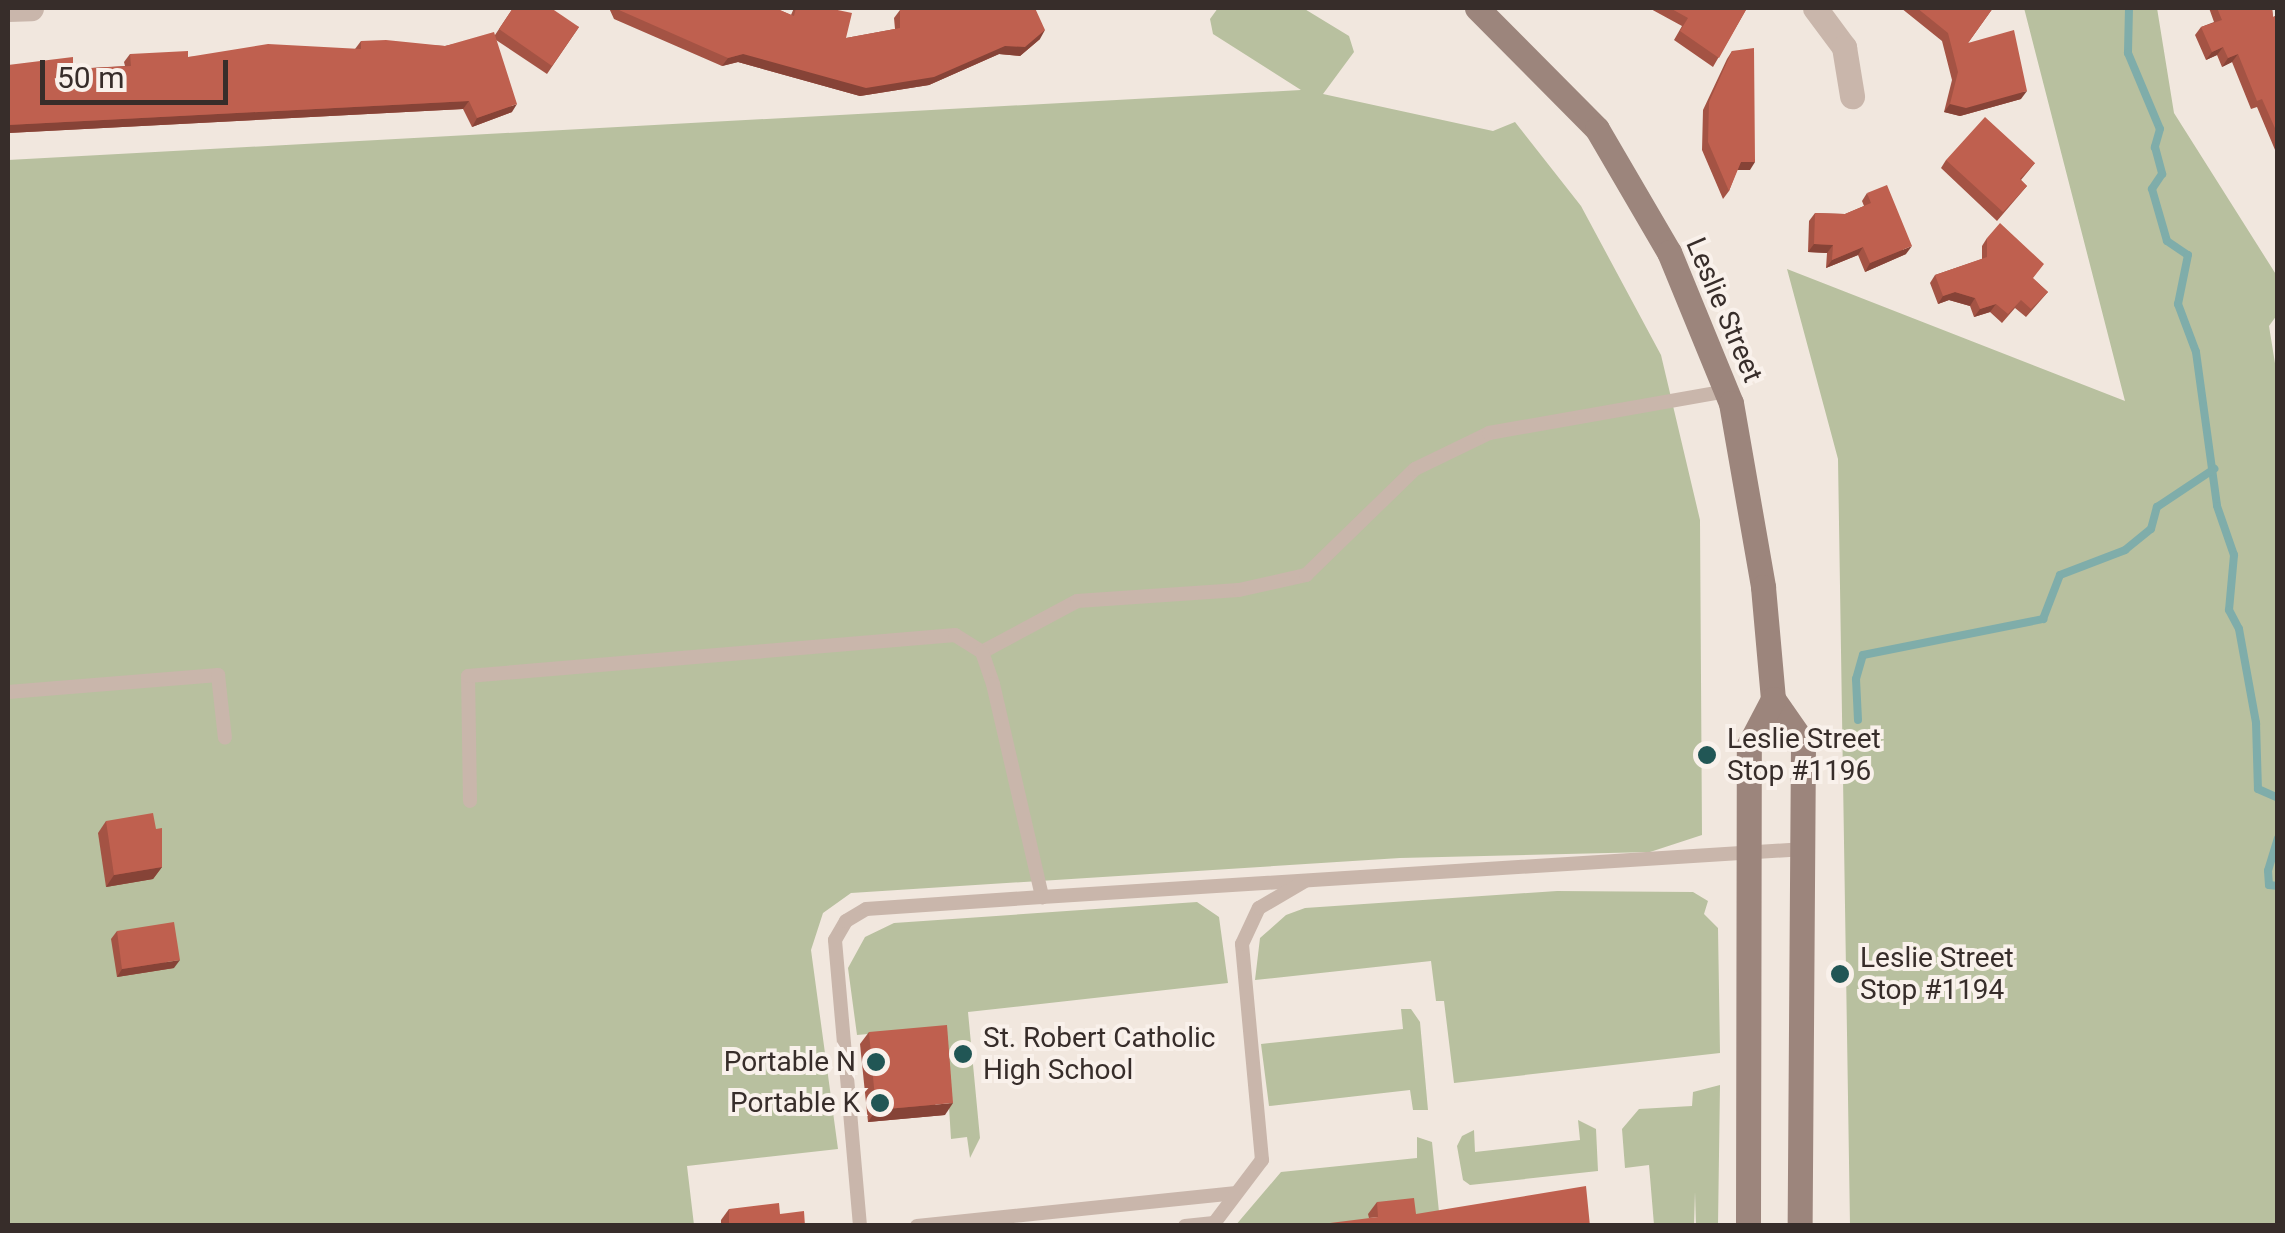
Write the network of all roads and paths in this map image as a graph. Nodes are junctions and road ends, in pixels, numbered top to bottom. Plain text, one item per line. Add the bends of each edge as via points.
1 (31, 8) edge
2 (1477, 8) edge
3 (1815, 8) edge
4 (8, 9) edge
5 (1852, 96) dead end
6 (1726, 391) junction
7 (982, 652) junction
8 (8, 692) edge
9 (1773, 699) junction
10 (225, 738) dead end
11 (470, 801) dead end
12 (1804, 850) junction
13 (1748, 852) junction
14 (1334, 874) junction
15 (1042, 897) junction
16 (1236, 1194) junction
17 (1213, 1224) edge
18 (860, 1226) edge
19 (916, 1226) edge
20 (1186, 1226) edge
21 (1748, 1226) edge
22 (1800, 1226) edge

1 - 4 street
2 - 6 main road, Leslie Street via 1597,128 1669,252
3 - 5 street via 1844,47
6 - 7 lane via 1489,433 1414,469 1306,575 1239,590 1077,601
6 - 9 main road, Leslie Street via 1763,587
7 - 11 lane via 955,635 926,634 468,676
7 - 15 lane via 1030,824
8 - 10 lane via 218,675
9 - 12 main road, Leslie Street via 1803,742
9 - 13 main road via 1750,745
12 - 13 lane
12 - 22 main road, Leslie Street
13 - 14 lane
13 - 21 main road
14 - 15 lane
14 - 16 lane via 1273,895 1244,934 1242,973 1262,1160
15 - 18 lane via 866,909 846,921 834,953
16 - 17 lane
16 - 19 lane
17 - 20 lane

